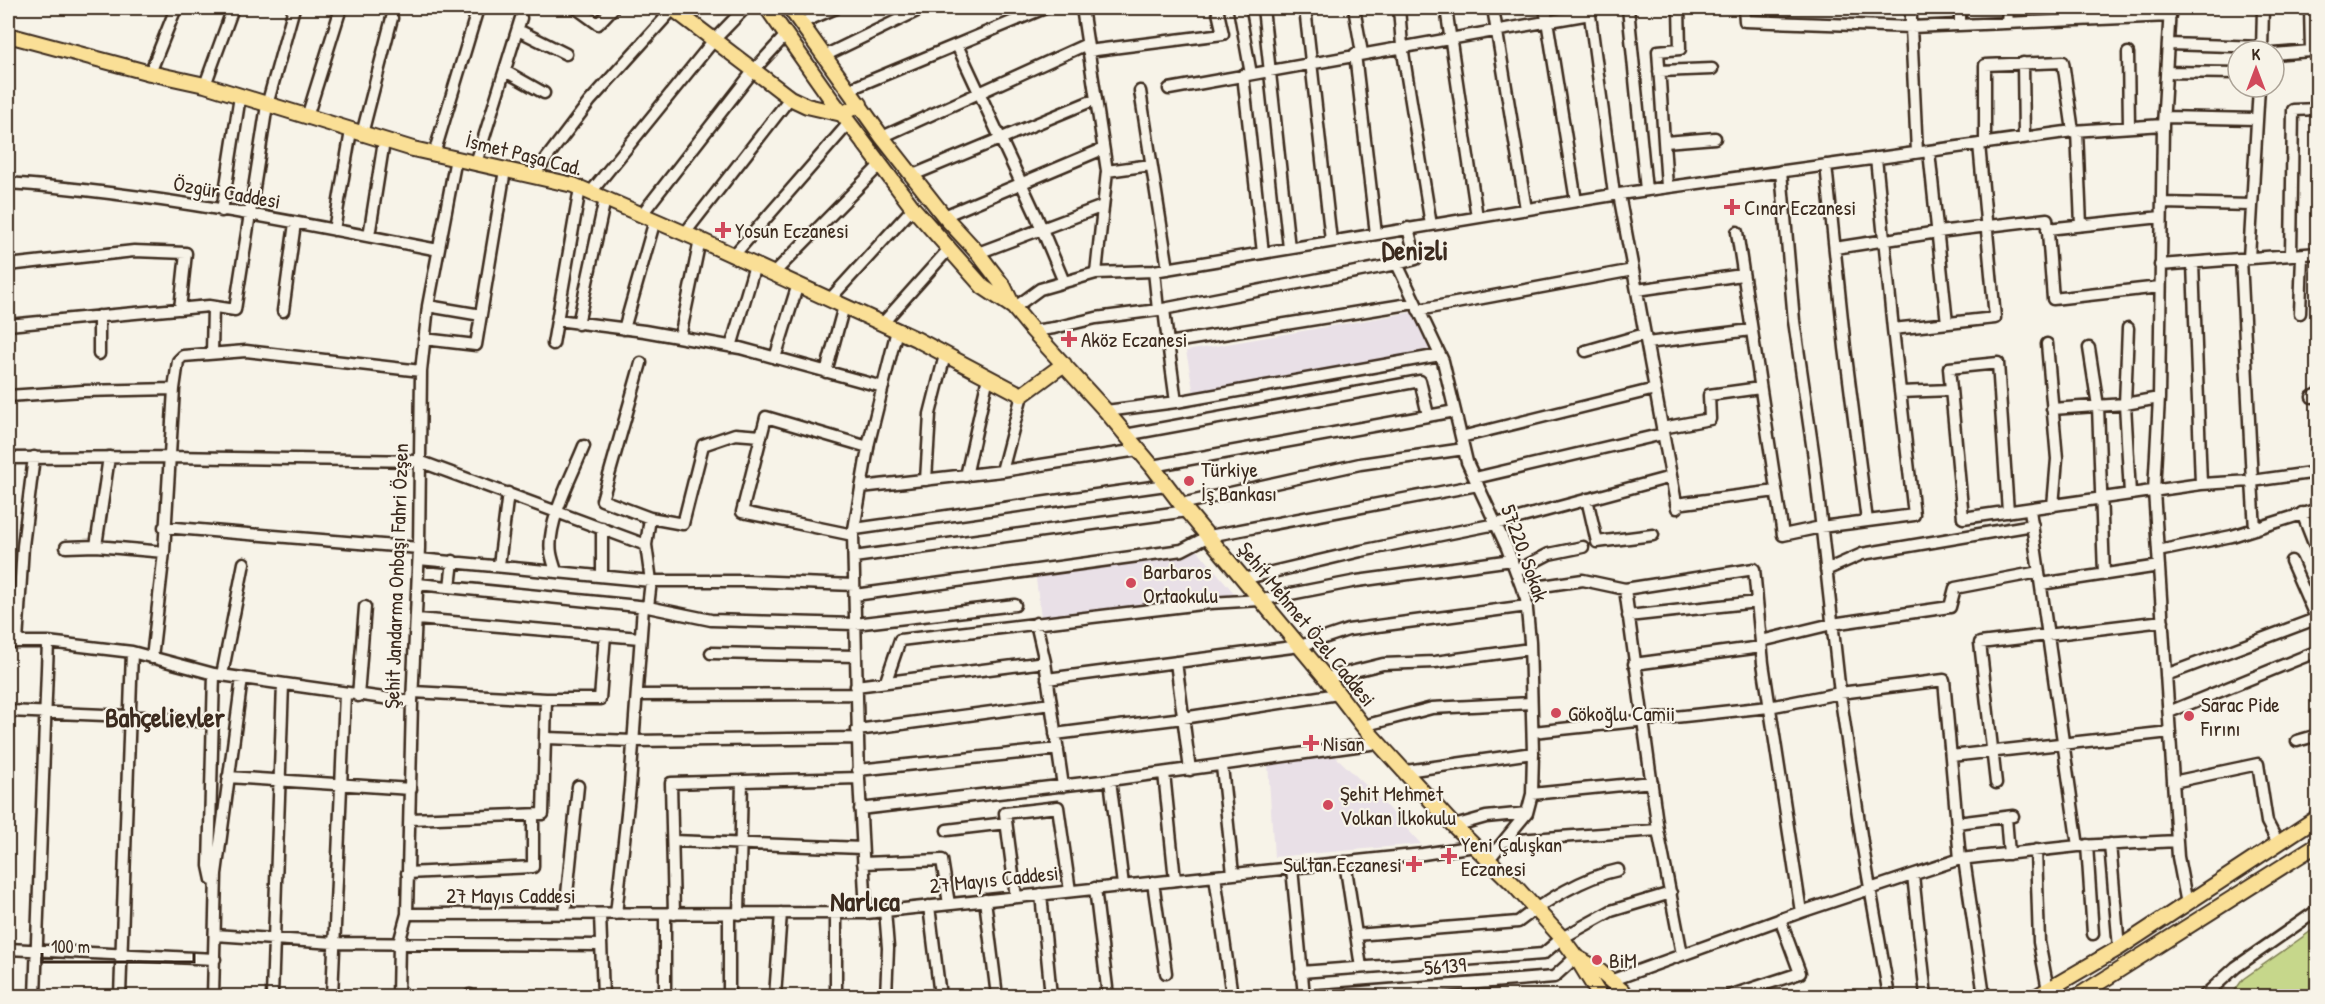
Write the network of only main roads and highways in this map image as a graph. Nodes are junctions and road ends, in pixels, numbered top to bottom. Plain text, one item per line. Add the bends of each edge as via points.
1 (673, 8) edge
2 (767, 8) edge
3 (790, 8) edge
4 (8, 35) edge
5 (850, 89) junction
6 (831, 99) junction
7 (860, 104) junction
8 (820, 109) junction
9 (846, 118) junction
10 (1014, 308) junction
11 (1064, 364) junction
12 (2318, 817) edge
13 (2318, 844) edge
14 (1576, 957) junction
15 (2042, 993) edge
16 (1600, 996) edge
17 (1628, 996) edge
18 (2078, 996) edge

1 - 8 main road via 790,98
2 - 6 main road
3 - 5 main road
4 - 11 main road, İsmet Paşa Cad. via 205,85 384,141 585,190 897,330 1022,395
5 - 6 main road
5 - 7 main road
6 - 8 main road
6 - 9 main road
7 - 9 main road
7 - 10 main road via 944,216 1005,287
8 - 9 main road
9 - 10 main road via 948,250 983,287
10 - 11 main road, Şehit Mehmet Özel Caddesi
11 - 14 main road, Şehit Mehmet Özel Caddesi via 1363,726
12 - 15 main road via 2119,948
13 - 18 main road
14 - 16 main road, Şehit Mehmet Özel Caddesi
14 - 17 main road via 1596,968

